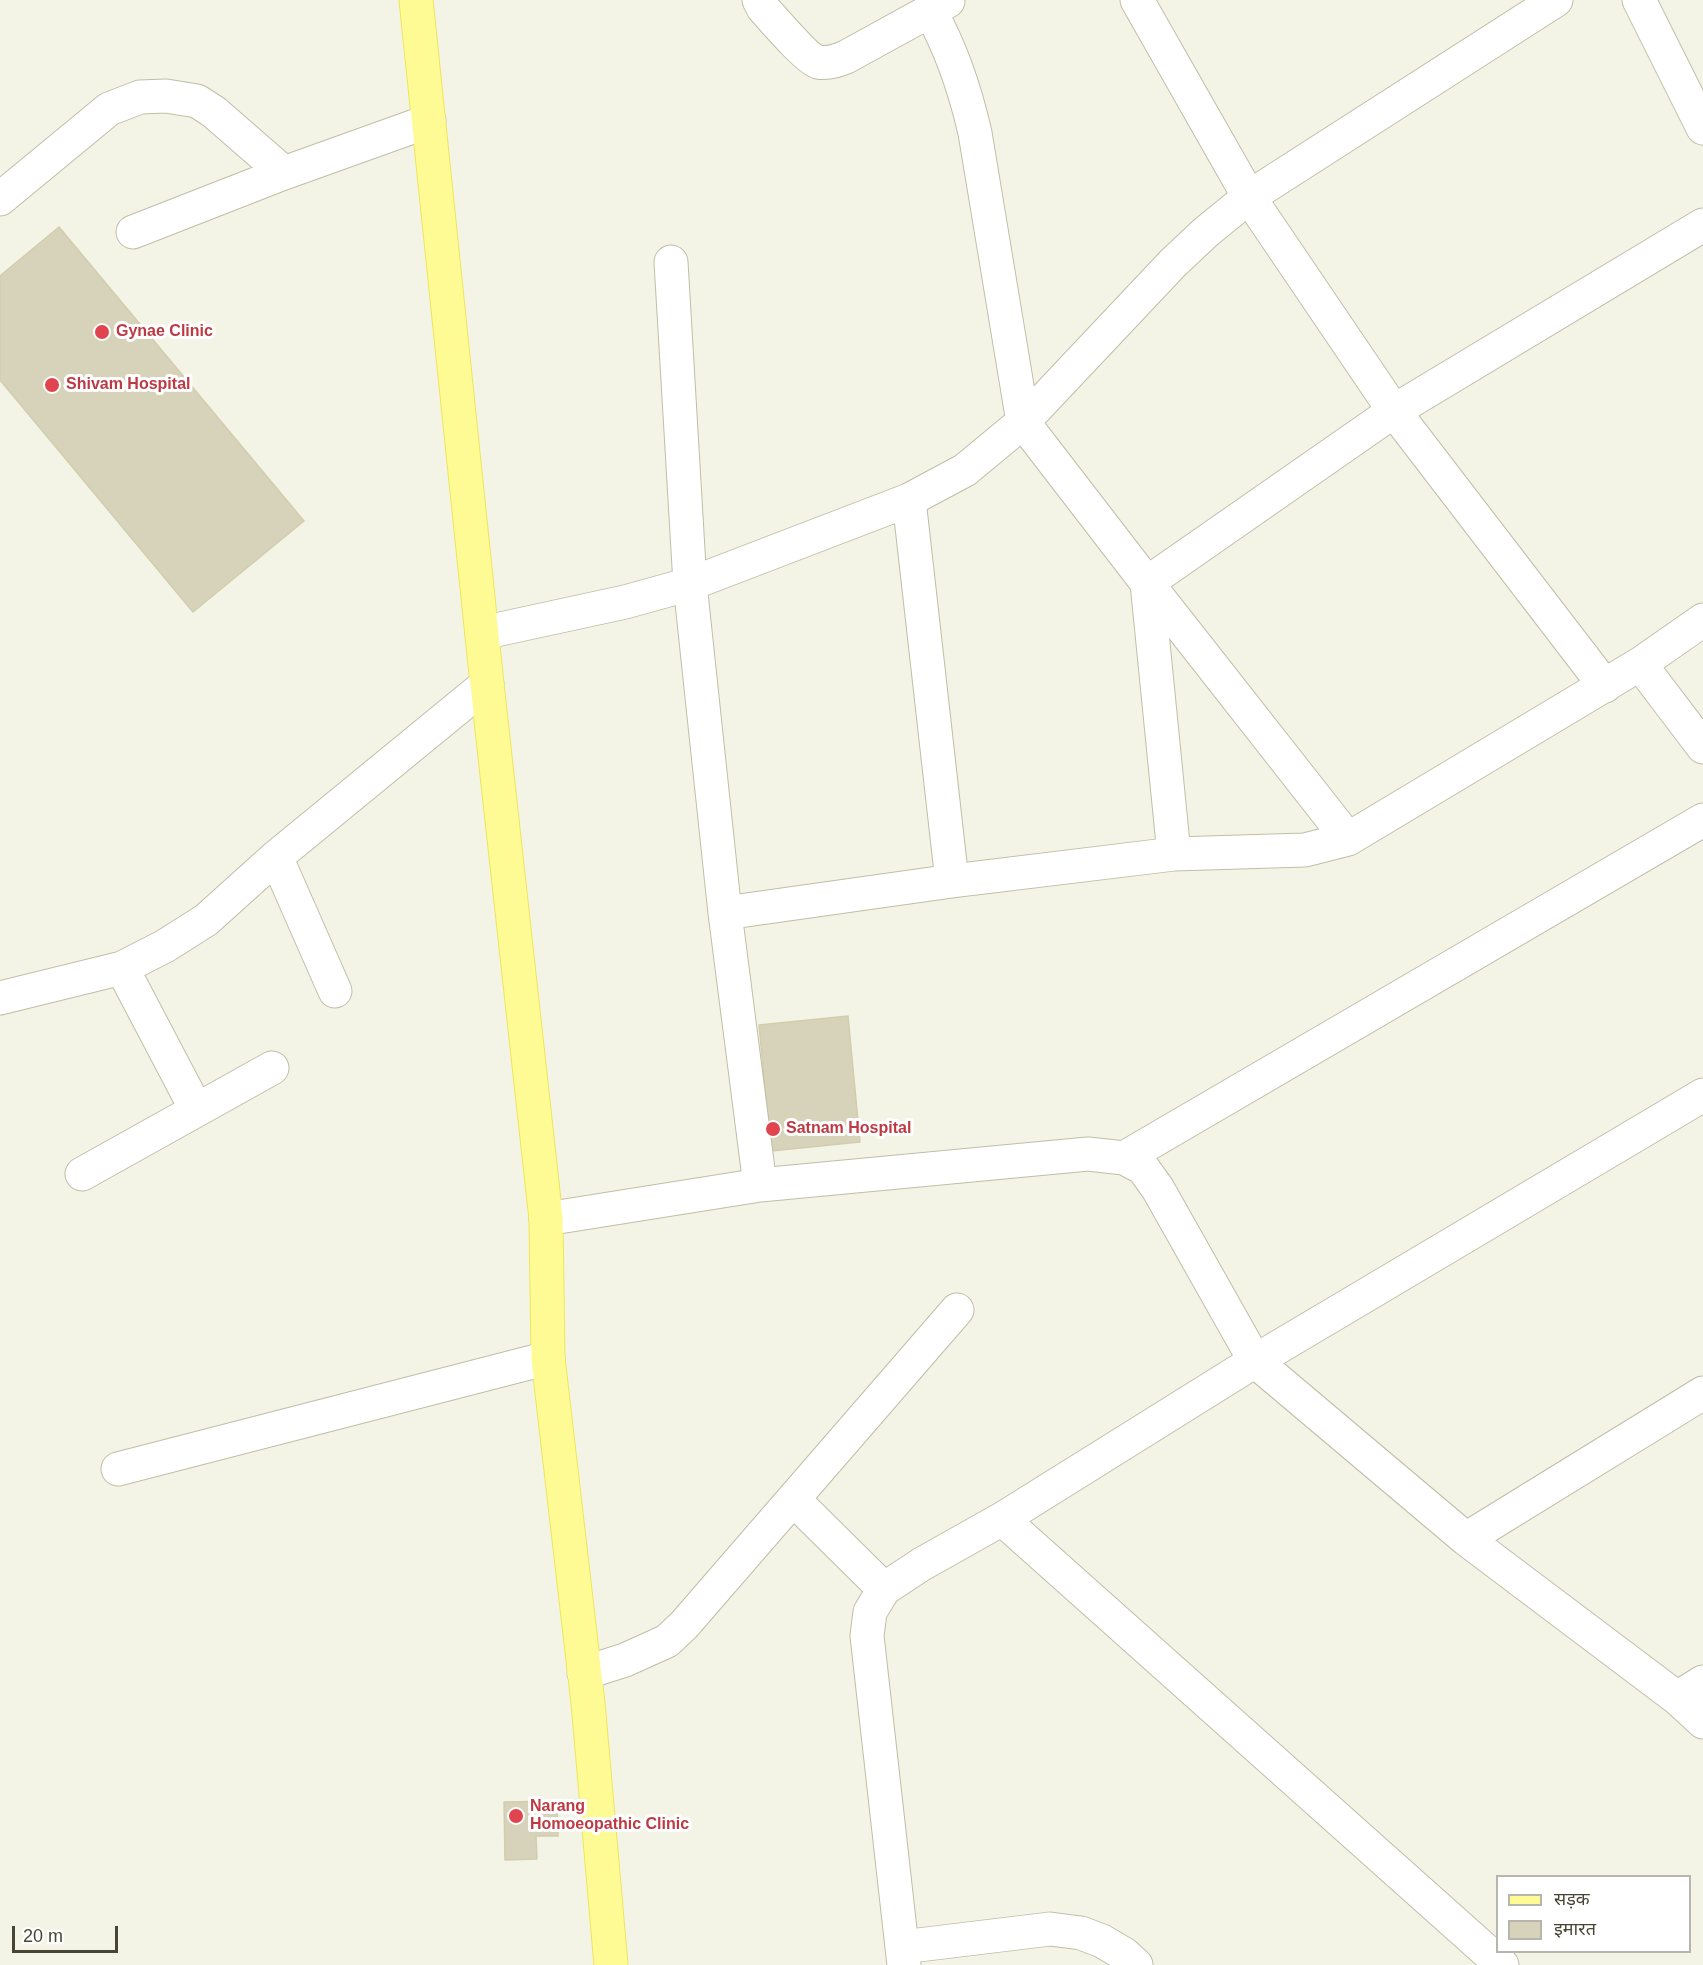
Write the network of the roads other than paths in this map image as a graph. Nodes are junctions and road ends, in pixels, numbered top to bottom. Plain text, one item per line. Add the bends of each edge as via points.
1 (416, 0) edge
2 (759, 0) edge
3 (1137, 0) edge
4 (1556, 0) edge
5 (1639, 0) edge
6 (939, 5) edge
7 (429, 122) junction
8 (1703, 128) edge
9 (284, 173) junction
10 (1248, 197) junction
11 (0, 199) edge
12 (1703, 225) edge
13 (133, 232) dead end
14 (671, 262) dead end
15 (1394, 411) junction
16 (1023, 422) junction
17 (909, 500) junction
18 (1147, 583) junction
19 (690, 584) junction
20 (1703, 620) edge
21 (482, 633) junction
22 (1640, 664) junction
23 (487, 684) junction
24 (1605, 686) junction
25 (1703, 747) edge
26 (1703, 820) edge
27 (1348, 839) junction
28 (1174, 854) junction
29 (276, 857) junction
30 (952, 881) junction
31 (725, 913) junction
32 (123, 968) junction
33 (335, 992) dead end
34 (0, 998) edge
35 (272, 1068) dead end
36 (1703, 1095) edge
37 (196, 1109) junction
38 (1124, 1158) junction
39 (82, 1174) dead end
40 (760, 1185) junction
41 (546, 1219) junction
42 (957, 1310) dead end
43 (548, 1359) junction
44 (1255, 1361) junction
45 (1703, 1393) edge
46 (118, 1469) dead end
47 (793, 1499) junction
48 (1002, 1519) junction
49 (1466, 1539) junction
50 (884, 1589) junction
51 (584, 1673) junction
52 (1690, 1690) edge
53 (1703, 1722) edge
54 (903, 1956) edge
55 (611, 1965) edge
56 (1136, 1965) edge
57 (1502, 1965) edge

1 - 7 main road
2 - 6 street via 817,62 846,57
3 - 10 street
4 - 10 street
5 - 8 street
6 - 16 street via 945,37 970,113
7 - 9 street
7 - 21 main road
9 - 11 street via 197,101 140,97 109,109
9 - 13 street
10 - 15 street
10 - 16 street via 1173,263
12 - 15 street
14 - 19 street
15 - 18 street
15 - 24 street
16 - 17 street via 965,470
16 - 18 street
17 - 19 street
17 - 30 street
18 - 27 street
18 - 28 street
19 - 21 street
19 - 31 street
20 - 22 street
21 - 23 main road
22 - 24 street
22 - 25 street
23 - 29 street
23 - 41 main road
24 - 27 street
26 - 38 street
27 - 28 street via 1305,850
28 - 30 street
29 - 32 street via 206,920
29 - 33 street
30 - 31 street
31 - 40 street
32 - 34 street
32 - 37 street
35 - 37 street
36 - 44 street
37 - 39 street
38 - 40 street via 1088,1154
38 - 44 street via 1143,1168 1158,1189
40 - 41 street
41 - 43 main road
42 - 47 street
43 - 46 street
43 - 51 main road
44 - 48 street
44 - 49 street
45 - 49 street
47 - 50 street
47 - 51 street via 667,1641
48 - 50 street
48 - 57 street
49 - 52 street
50 - 54 street via 870,1612 867,1635
51 - 55 main road
52 - 53 street
54 - 56 street via 1050,1929 1082,1933 1102,1941

